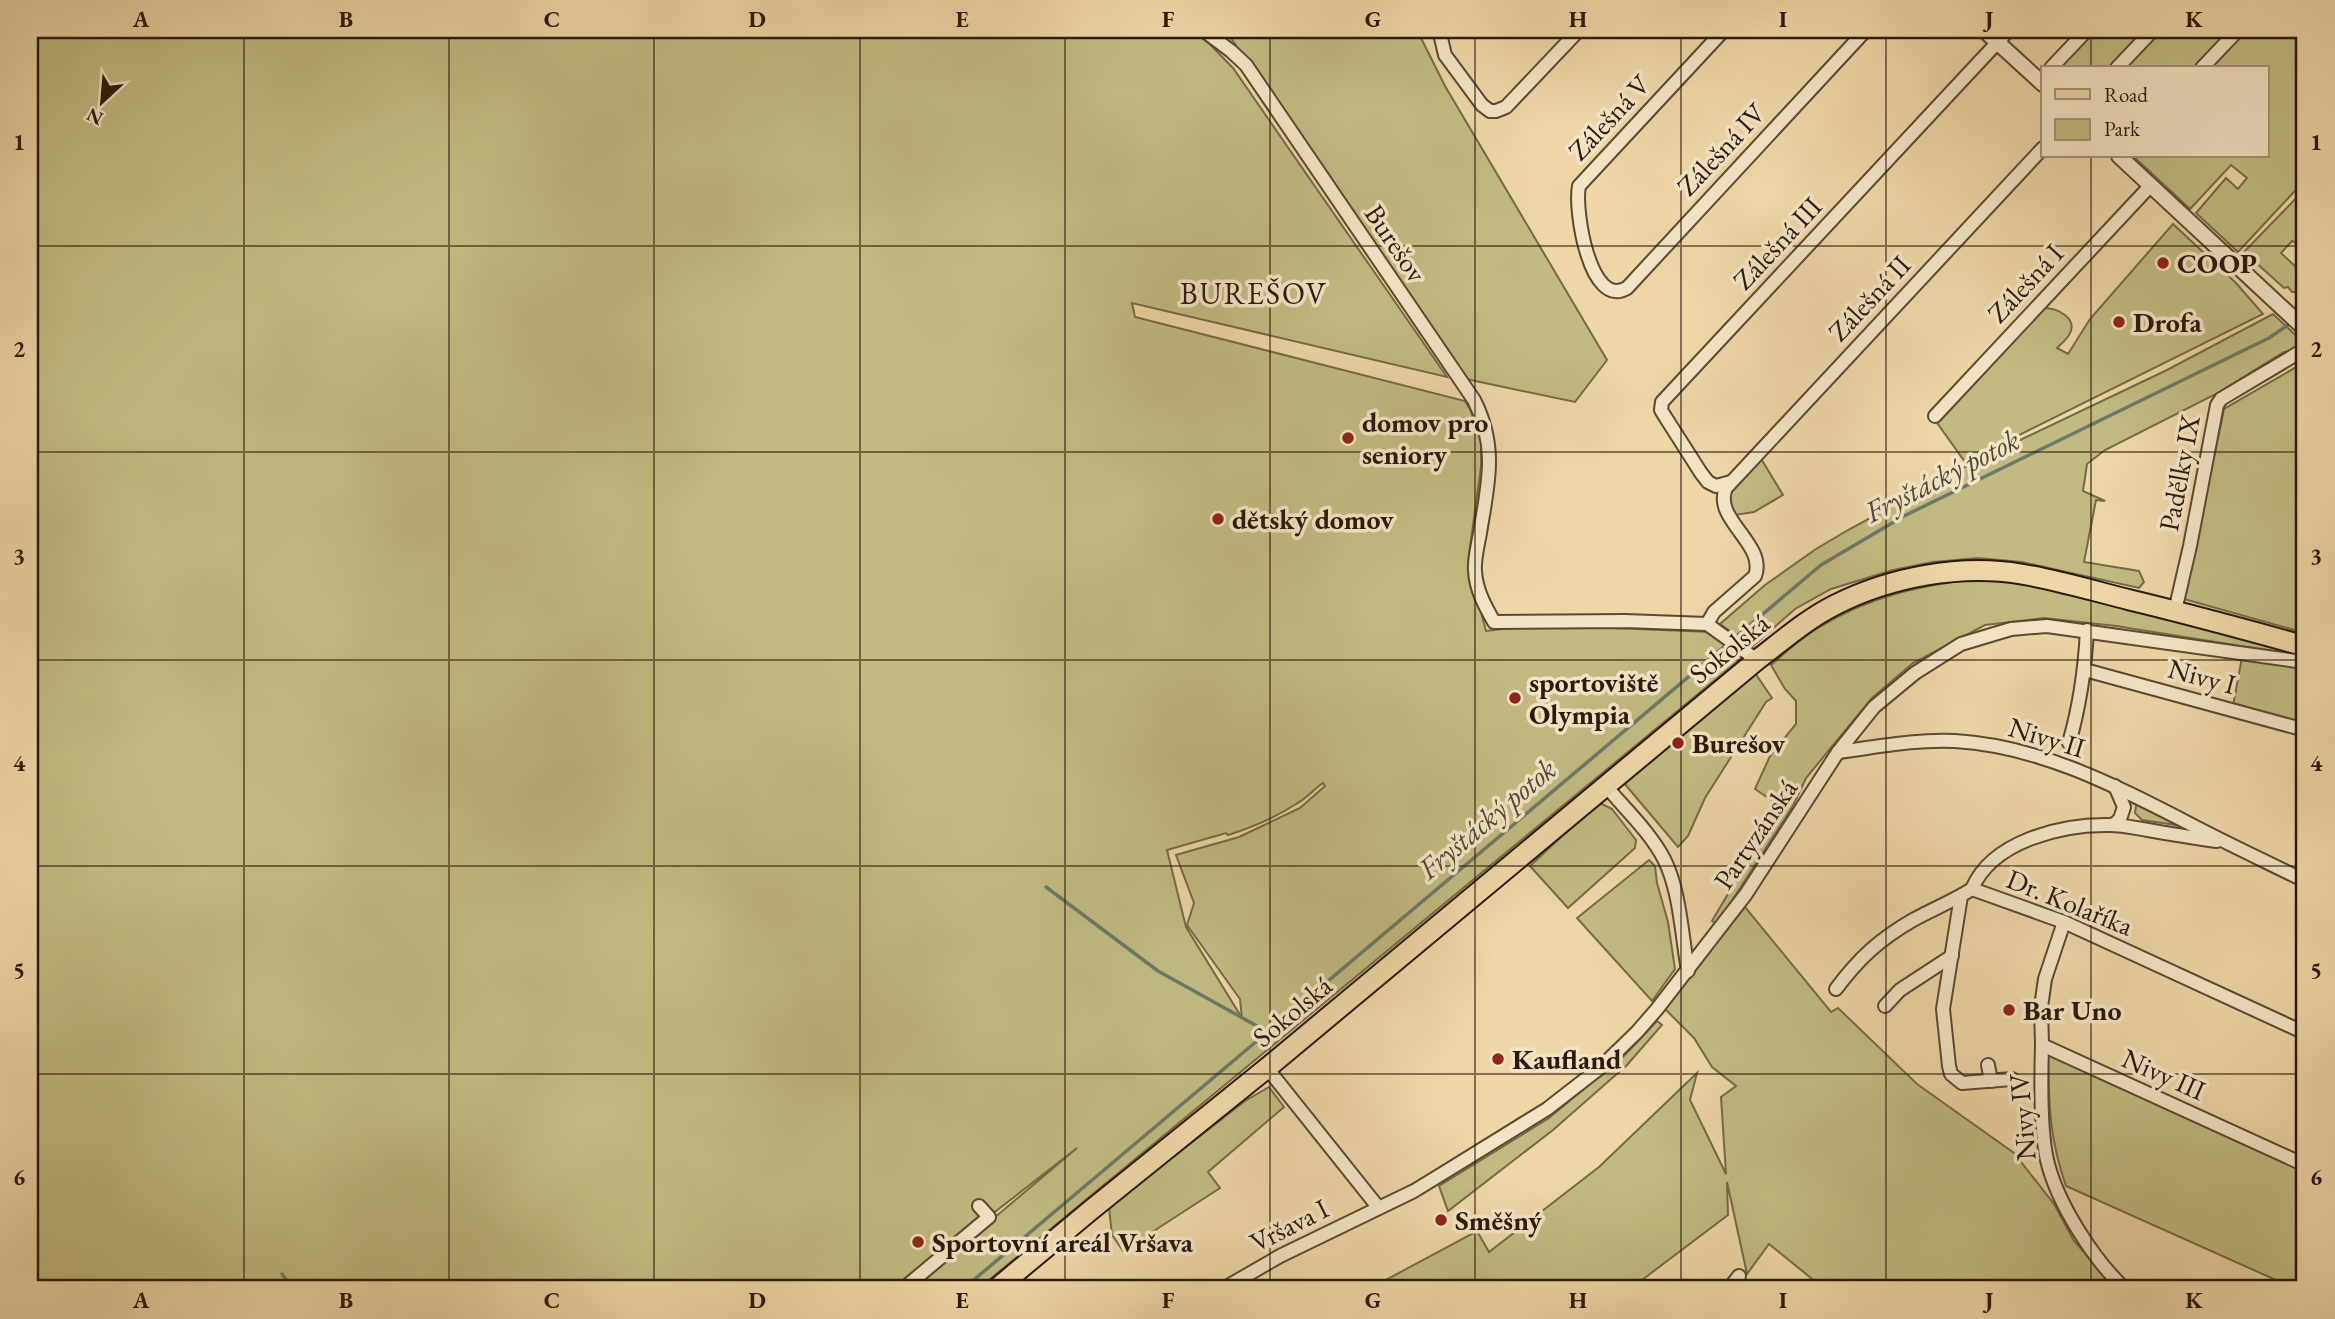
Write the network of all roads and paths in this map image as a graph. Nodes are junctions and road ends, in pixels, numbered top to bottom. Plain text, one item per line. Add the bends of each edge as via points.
1 (1203, 30) edge
2 (1443, 30) edge
3 (1579, 30) edge
4 (1724, 30) edge
5 (1866, 30) edge
6 (1984, 30) edge
7 (2009, 30) edge
8 (2087, 30) edge
9 (2153, 30) edge
10 (2238, 30) edge
11 (1997, 42) junction
12 (2053, 66) edge
13 (2119, 66) edge
14 (2204, 66) edge
15 (2041, 81) edge
16 (2041, 150) edge
17 (2122, 158) edge
18 (2151, 185) junction
19 (1609, 291) joint
20 (2305, 328) edge
21 (2305, 349) edge
22 (1935, 416) dead end
23 (1732, 482) junction
24 (2175, 611) junction
25 (1712, 626) junction
26 (2087, 630) junction
27 (2305, 646) edge
28 (1752, 655) junction
29 (2305, 663) edge
30 (2085, 670) junction
31 (2305, 730) edge
32 (2069, 743) dead end
33 (1838, 752) junction
34 (1606, 786) junction
35 (2115, 786) junction
36 (2113, 825) junction
37 (2227, 843) junction
38 (2305, 881) edge
39 (1966, 893) junction
40 (2064, 922) junction
41 (1952, 956) junction
42 (1688, 971) junction
43 (1836, 989) dead end
44 (1885, 1006) dead end
45 (2305, 1033) edge
46 (2042, 1045) junction
47 (1988, 1065) dead end
48 (1267, 1068) junction
49 (2012, 1079) dead end
50 (1991, 1081) junction
51 (2305, 1165) edge
52 (979, 1206) dead end
53 (1378, 1207) junction
54 (1739, 1276) dead end
55 (903, 1289) edge
56 (996, 1289) edge
57 (1223, 1289) edge
58 (1729, 1289) edge
59 (2125, 1289) edge

1 - 25 street, Burešov via 1246,65 1483,418 1490,449 1489,485 1474,569 1479,593 1494,622
2 - 3 street via 1445,55 1490,111 1506,107
4 - 19 street, Zálešná V via 1580,186 1584,244 1600,283
5 - 19 street, Zálešná IV via 1627,288
6 - 11 street
7 - 11 street, Zálešná III
8 - 12 street
9 - 13 street
10 - 14 street
11 - 15 street
11 - 23 street, Zálešná III via 1662,402 1661,410 1704,478 1716,486
16 - 23 street, Zálešná II
17 - 18 street
18 - 20 street
18 - 22 street, Zálešná I
21 - 24 street, Padělky IX via 2217,405
23 - 25 street via 1723,497 1725,508 1758,568 1755,576 1714,612
24 - 27 main road, Sokolská
24 - 28 main road, Sokolská via 2022,574 1947,573 1893,582 1836,604
25 - 28 street
26 - 29 street, Partyzánská
26 - 30 street
26 - 33 street, Partyzánská via 2048,625 1961,644 1914,673 1874,707
28 - 34 main road, Sokolská
30 - 31 street, Nivy I
30 - 32 street
33 - 35 street, Nivy II via 1912,742 1990,745 2046,758
33 - 42 street, Partyzánská via 1746,894
34 - 42 street via 1666,864
34 - 48 main road, Sokolská
35 - 36 street via 2123,807
35 - 37 street, Nivy II
36 - 37 street, Nivy II
36 - 39 street, Nivy II via 2088,826 2022,842 1985,866
37 - 38 street, Nivy II
39 - 40 street, Dr. Kolaříka
39 - 41 street
39 - 43 street, Dr. Kolaříka via 1883,939 1856,962
40 - 45 street, Dr. Kolaříka
40 - 46 street via 2045,979
41 - 44 street via 1900,990
41 - 50 street via 1943,1009 1951,1074 1962,1083
42 - 53 street, Partyzánská via 1637,1032 1562,1098 1445,1172
46 - 51 street, Nivy III
46 - 59 street, Nivy IV via 2049,1168 2076,1228
47 - 50 street
48 - 53 street
48 - 56 main road, Sokolská
49 - 50 street
52 - 55 street via 989,1217
53 - 57 street, Vršava I
54 - 58 street

